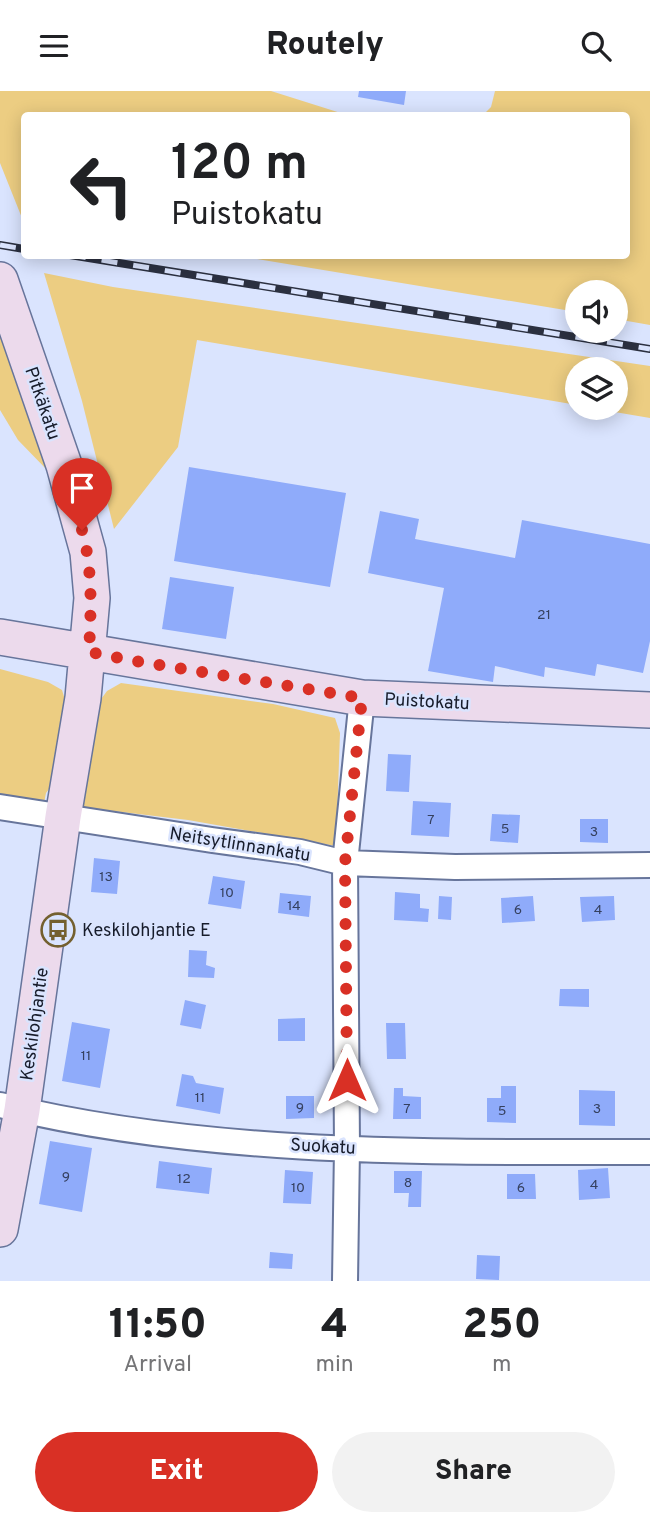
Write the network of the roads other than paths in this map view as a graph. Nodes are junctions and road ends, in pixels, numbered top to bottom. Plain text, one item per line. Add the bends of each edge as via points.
1 (0, 280) edge
2 (0, 637) edge
3 (89, 652) junction
4 (362, 698) junction
5 (650, 710) edge
6 (0, 807) edge
7 (63, 817) junction
8 (345, 863) junction
9 (650, 865) edge
10 (11, 1107) edge
11 (347, 1148) junction
12 (650, 1152) edge
13 (0, 1229) edge
14 (345, 1281) edge

1 - 3 street, Pitkäkatu via 64,465 88,552 92,598
2 - 3 street, Puistokatu
3 - 4 street, Puistokatu
3 - 7 street, Keskilohjantie
4 - 5 street, Puistokatu
4 - 8 street
6 - 7 street, Neitsytlinnankatu
7 - 8 street, Neitsytlinnankatu via 300,852
7 - 10 street, Keskilohjantie
8 - 9 street, Neitsytlinnankatu
8 - 11 street
10 - 11 street, Suokatu via 205,1138
10 - 13 street, Keskilohjantie
11 - 12 street, Suokatu
11 - 14 street

